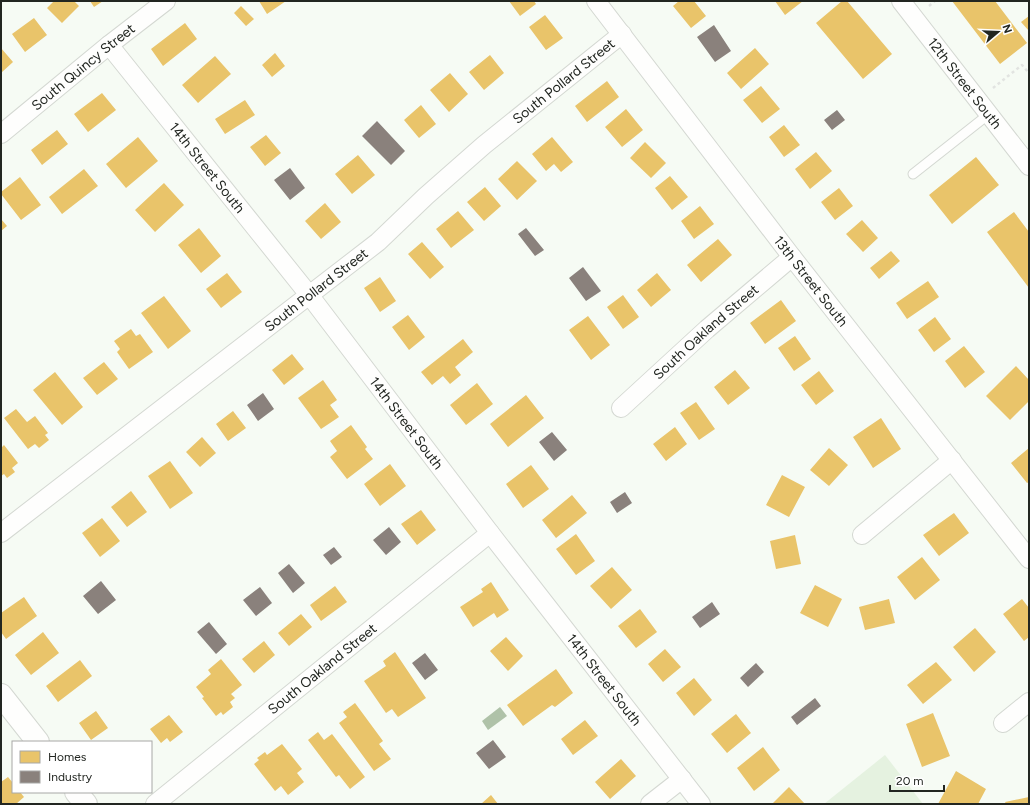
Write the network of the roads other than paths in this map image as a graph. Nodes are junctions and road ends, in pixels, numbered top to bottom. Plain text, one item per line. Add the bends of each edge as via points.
1 (166, 1) edge
2 (596, 1) edge
3 (908, 3) edge
4 (622, 34) junction
5 (109, 45) junction
6 (989, 114) junction
7 (1, 134) edge
8 (1029, 166) edge
9 (913, 174) dead end
10 (792, 257) junction
11 (310, 296) junction
12 (621, 408) dead end
13 (952, 460) junction
14 (1, 533) edge
15 (490, 533) junction
16 (862, 535) dead end
17 (1029, 559) edge
18 (1, 695) edge
19 (1029, 702) edge
20 (1003, 723) dead end
21 (37, 741) edge
22 (682, 780) junction
23 (77, 793) edge
24 (86, 804) edge
25 (155, 804) edge
26 (650, 804) edge
27 (700, 804) edge

1 - 5 street, South Quincy Street
2 - 4 street, 13th Street South
3 - 6 street, 12th Street South
4 - 10 street, 13th Street South
4 - 11 street, South Pollard Street via 484,145 378,242
5 - 7 street, South Quincy Street
5 - 11 street, 14th Street South
6 - 8 street, 12th Street South
6 - 9 lane
10 - 12 street, South Oakland Street
10 - 13 street, 13th Street South
11 - 14 street, South Pollard Street
11 - 15 street, 14th Street South
13 - 16 street
13 - 17 street, 13th Street South
15 - 22 street, 14th Street South
15 - 25 street, South Oakland Street
18 - 21 street
19 - 20 street
22 - 26 street
22 - 27 street, 14th Street South
23 - 24 street

